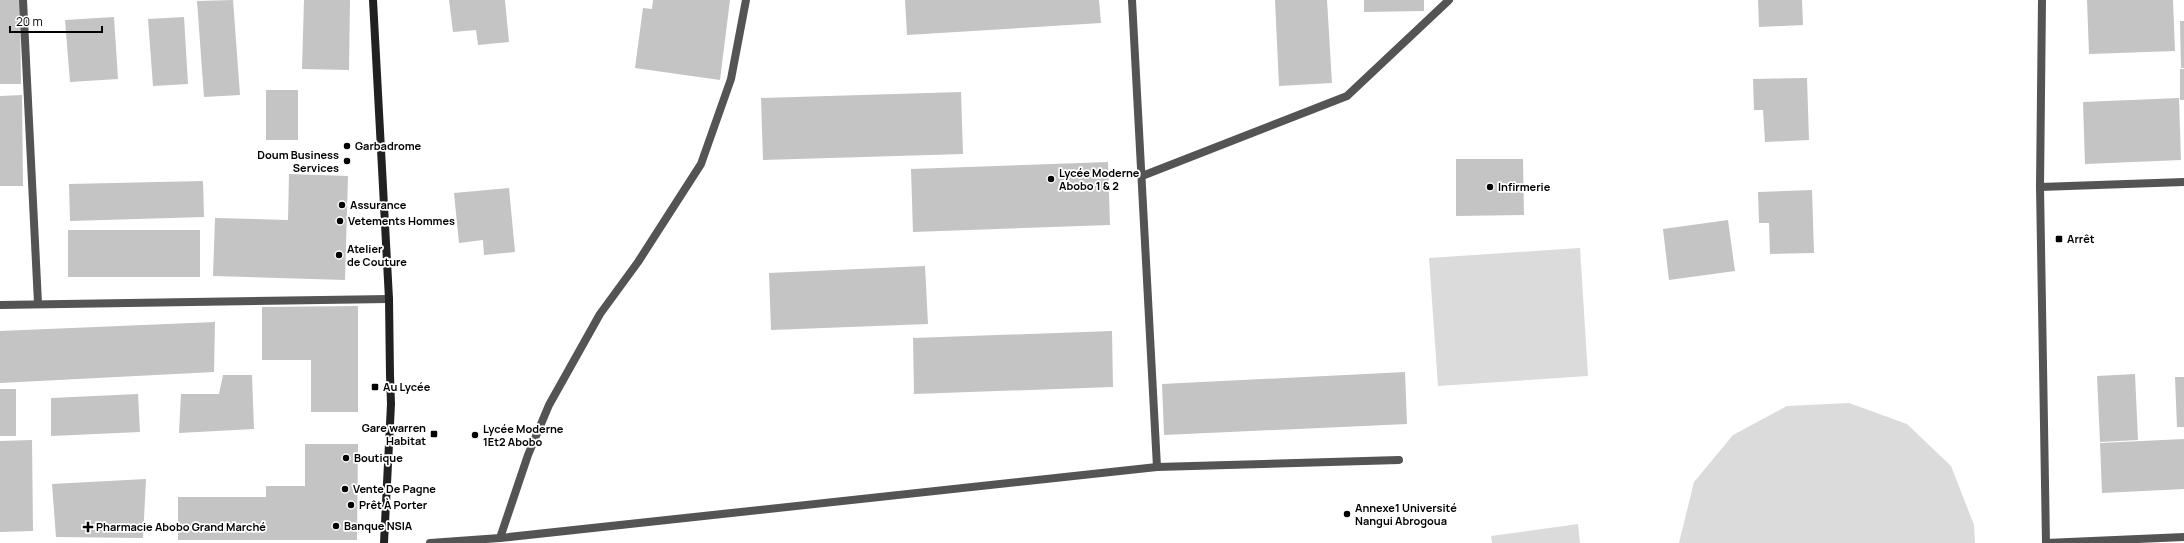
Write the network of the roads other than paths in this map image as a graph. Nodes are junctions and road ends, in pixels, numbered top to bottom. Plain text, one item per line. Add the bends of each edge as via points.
1 (24, 0) edge
2 (373, 0) edge
3 (746, 0) edge
4 (1132, 0) edge
5 (1449, 0) edge
6 (2042, 0) edge
7 (1142, 176) junction
8 (2184, 182) edge
9 (2040, 187) junction
10 (389, 299) junction
11 (38, 303) junction
12 (0, 305) edge
13 (1398, 460) dead end
14 (1157, 467) junction
15 (2184, 537) edge
16 (500, 538) junction
17 (384, 543) edge
18 (430, 543) edge
19 (2046, 543) edge

1 - 11 street
2 - 10 street
3 - 16 street via 731,79 701,164 638,262 600,314 548,405
4 - 7 street
5 - 7 street via 1347,96
6 - 9 street
7 - 14 street
8 - 9 street
9 - 19 street
10 - 11 street
10 - 17 street via 391,404
11 - 12 street
13 - 14 street
14 - 16 street
15 - 19 street
16 - 18 street

